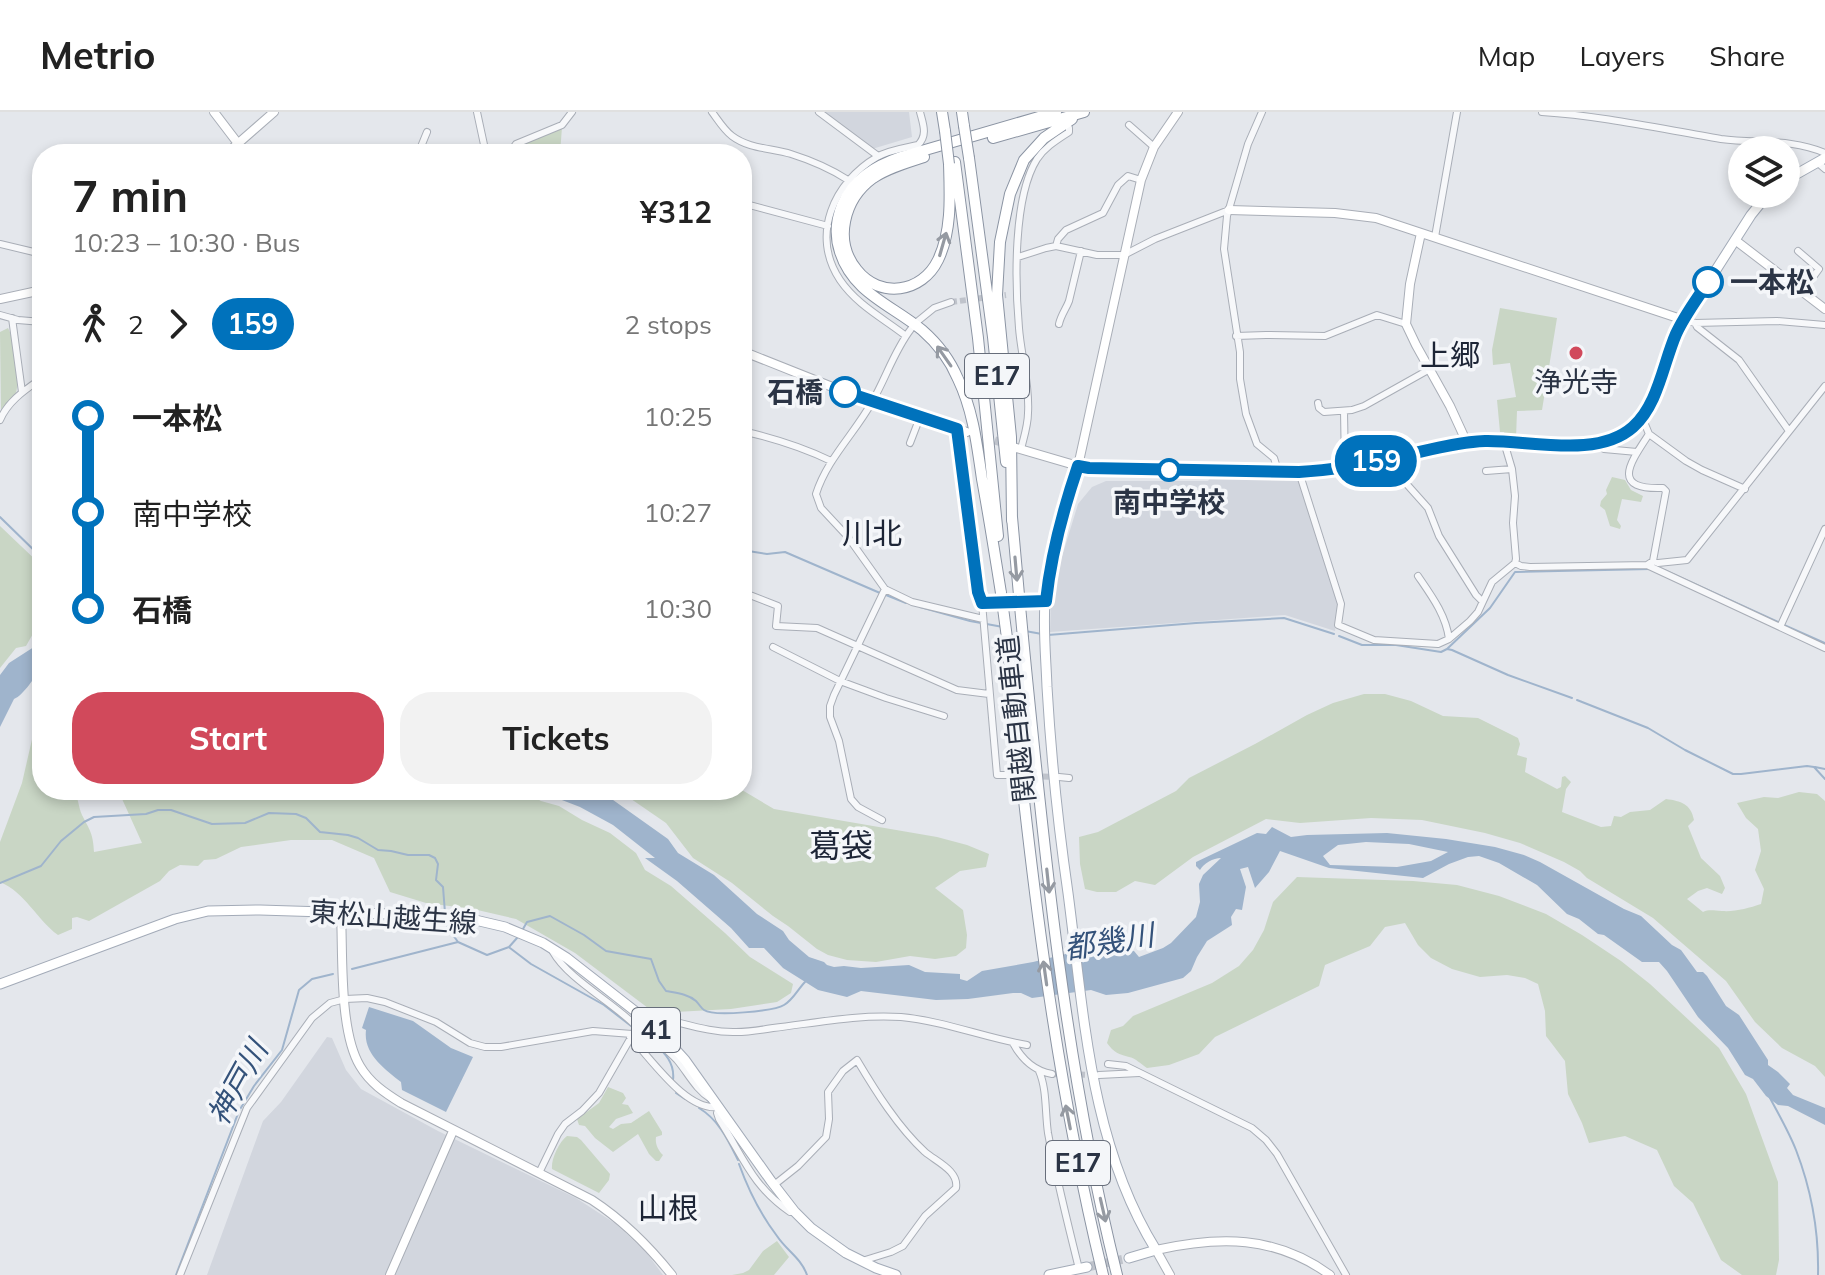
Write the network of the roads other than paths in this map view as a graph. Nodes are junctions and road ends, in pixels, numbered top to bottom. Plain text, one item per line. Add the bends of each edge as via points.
1 (214, 112) edge
2 (274, 112) edge
3 (477, 112) edge
4 (572, 112) edge
5 (712, 112) edge
6 (819, 112) edge
7 (920, 112) edge
8 (944, 112) edge
9 (962, 112) edge
10 (1056, 112) edge
11 (1086, 112) edge
12 (1178, 112) edge
13 (1262, 112) edge
14 (1457, 112) edge
15 (1542, 112) edge
16 (1606, 115) edge
17 (1129, 125) dead end
18 (1069, 128) dead end
19 (427, 132) dead end
20 (238, 143) joint
21 (422, 144) edge
22 (484, 144) edge
23 (516, 144) edge
24 (749, 144) edge
25 (752, 145) edge
26 (1154, 147) junction
27 (878, 156) junction
28 (1823, 161) edge
29 (952, 163) junction
30 (1800, 173) edge
31 (848, 180) junction
32 (1141, 180) junction
33 (752, 206) edge
34 (1757, 208) edge
35 (1229, 210) junction
36 (828, 226) junction
37 (1421, 233) junction
38 (1435, 237) junction
39 (1735, 240) junction
40 (0, 244) edge
41 (1056, 246) junction
42 (1081, 251) junction
43 (1798, 251) dead end
44 (32, 252) edge
45 (1124, 255) junction
46 (1018, 257) junction
47 (1803, 291) junction
48 (32, 292) edge
49 (1017, 294) junction
50 (1006, 295) tunnel mouth
51 (0, 299) edge
52 (951, 302) tunnel mouth
53 (1825, 309) edge
54 (0, 315) edge
55 (12, 318) junction
56 (1684, 320) junction
57 (32, 321) edge
58 (918, 321) dead end
59 (1695, 323) junction
60 (1059, 324) dead end
61 (1406, 324) junction
62 (1825, 325) edge
63 (911, 329) dead end
64 (906, 336) junction
65 (1236, 336) junction
66 (752, 355) edge
67 (1430, 369) junction
68 (32, 385) edge
69 (1825, 386) edge
70 (22, 392) junction
71 (872, 402) junction
72 (1318, 403) dead end
73 (1344, 411) junction
74 (1, 416) edge
75 (920, 417) junction
76 (1642, 417) junction
77 (957, 429) junction
78 (1789, 431) junction
79 (967, 432) tunnel mouth
80 (752, 433) edge
81 (1649, 434) junction
82 (1504, 442) junction
83 (910, 443) dead end
84 (1467, 443) junction
85 (1596, 445) junction
86 (1017, 448) joint
87 (1637, 452) junction
88 (1397, 457) junction
89 (831, 461) junction
90 (1078, 466) junction
91 (1345, 468) junction
92 (1512, 469) junction
93 (1278, 471) junction
94 (1486, 471) dead end
95 (1299, 472) junction
96 (1745, 489) junction
97 (1012, 521) junction
98 (1825, 529) edge
99 (1515, 563) junction
100 (1650, 563) junction
101 (1418, 576) dead end
102 (883, 592) junction
103 (1002, 593) junction
104 (752, 596) edge
105 (1482, 601) junction
106 (982, 603) junction
107 (1045, 605) junction
108 (983, 622) junction
109 (1780, 627) junction
110 (1449, 639) junction
111 (857, 646) junction
112 (773, 647) dead end
113 (1825, 648) edge
114 (840, 681) junction
115 (989, 694) junction
116 (944, 716) dead end
117 (1007, 775) dead end
118 (1059, 777) tunnel mouth
119 (1069, 778) dead end
120 (882, 820) dead end
121 (341, 913) junction
122 (552, 948) junction
123 (0, 984) edge
124 (345, 999) junction
125 (640, 1015) junction
126 (637, 1027) junction
127 (631, 1035) junction
128 (1012, 1042) junction
129 (1027, 1045) dead end
130 (1108, 1064) dead end
131 (1039, 1071) junction
132 (1139, 1073) junction
133 (1052, 1074) tunnel mouth
134 (1099, 1075) tunnel mouth
135 (716, 1104) junction
136 (453, 1131) junction
137 (539, 1173) junction
138 (774, 1185) junction
139 (795, 1212) junction
140 (1156, 1250) junction
141 (1129, 1258) tunnel mouth
142 (862, 1261) junction
143 (1083, 1268) joint
144 (180, 1275) edge
145 (390, 1275) edge
146 (672, 1275) edge
147 (896, 1275) edge
148 (1049, 1275) edge
149 (1103, 1275) edge
150 (1117, 1275) edge
151 (1170, 1275) edge
152 (1330, 1275) edge
153 (1346, 1275) edge

1 - 20 street
2 - 20 street
3 - 22 street
4 - 23 street via 562,125
5 - 24 street via 728,134
6 - 27 street
7 - 27 street via 922,141
8 - 29 highway, 関越自動車道 / E17, bridge
9 - 97 highway, 関越自動車道 / E17, bridge
103 -> 10 highway via 975,434 958,378 925,333 854,280 839,248 837,225 849,192 877,167
11 -> 29 highway via 902,164 865,184 850,204 844,240 851,262 866,279 897,289 918,283 932,270 948,228
11 - 97 highway via 1033,148 1017,175 1004,218 997,295 1011,437
12 - 26 street
13 - 35 street
14 - 38 street
15 - 16 street
16 - 28 street via 1733,140 1790,142
17 - 26 street
18 - 46 street via 1046,148 1028,178
19 - 21 street
25 - 31 street via 790,154
26 - 32 street
27 - 31 street
28 - 30 main road
29 - 103 highway, 関越自動車道 / E17 via 978,338
31 - 36 street
32 - 41 street via 1128,176 1103,213 1066,230
32 - 45 street
33 - 36 street
34 - 39 main road
35 - 37 street via 1354,214
35 - 45 street
35 - 65 street via 1224,249
36 - 64 street via 829,253 841,281 857,300
37 - 38 street
37 - 61 street
38 - 56 street
39 - 47 street
39 - 56 main road
40 - 44 street
41 - 42 street
41 - 46 street
42 - 45 street
42 - 60 street
43 - 47 street via 1819,269
45 - 90 street
46 - 49 street
47 - 53 street
48 - 51 street
49 - 50 street
49 - 86 street via 1029,410
52 - 58 street
54 - 55 street
55 - 57 street
55 - 70 street
56 - 59 street
56 - 76 main road
59 - 62 street
59 - 78 street via 1739,360
61 - 65 street via 1377,315 1325,336
61 - 67 street
63 - 64 street
64 - 71 street
65 - 93 street via 1246,414 1257,444 1274,458
66 - 71 street
67 - 73 street via 1373,402
67 - 84 street
68 - 70 street
69 - 78 street
70 - 74 street
71 - 75 street
71 - 89 street
72 - 73 street via 1324,412
73 - 91 street
75 - 77 street
75 - 83 street
76 - 81 street
76 - 85 main road via 1617,437
77 - 79 street
77 - 106 street
78 - 96 street
80 - 89 street
81 - 87 street
81 - 96 street via 1702,470
82 - 84 main road
82 - 85 main road
82 - 92 street
84 - 88 main road
85 - 87 street
86 - 90 street
87 - 100 street via 1631,481 1666,491
88 - 91 main road
88 - 105 street via 1403,480 1428,508 1446,548
89 - 102 street via 816,494 818,505 848,537
90 - 93 main road
90 - 107 main road via 1057,535
91 - 95 main road
92 - 94 street
92 - 99 street
93 - 95 main road
95 - 110 street via 1341,604 1338,625 1374,640 1438,644
96 - 100 street via 1687,560
97 -> 150 highway, 関越自動車道 / E17, bridge via 1059,971
98 - 109 street
99 - 100 street
99 - 105 street via 1492,582
100 - 109 street
101 - 110 street via 1441,613
102 - 108 street
102 - 111 street
149 -> 103 highway, 関越自動車道 / E17, bridge via 1056,1050
104 - 111 street via 778,606 776,626 817,628
105 - 110 street via 1478,612
106 - 107 street
106 - 108 street
107 - 140 main road via 1055,803 1089,1052 1115,1162
108 - 115 street
109 - 113 street
111 - 114 street
111 - 115 street via 957,690
112 - 114 street
114 - 116 street
114 - 120 street via 830,711 851,799
115 - 117 street via 997,775
118 - 119 street
121 - 122 main road, 東松山越生線 / 41 via 471,919
121 - 123 main road, 東松山越生線 / 41 via 208,911
121 - 124 street
122 - 125 main road, 東松山越生線 / 41
122 - 126 street via 573,974
124 - 127 street via 367,998 413,1011 485,1047 593,1031
124 - 136 street via 354,1055 366,1075 401,1103
124 - 144 street via 330,1003 312,1018 247,1108
125 - 128 street via 735,1032 902,1017
125 - 135 main road, 東松山越生線 / 41 via 676,1049
126 - 127 street
126 - 135 street via 660,1043
127 - 135 street via 677,1090 711,1109
127 - 137 street via 599,1093 558,1134
128 - 129 street
128 - 131 street
130 - 132 street
131 - 133 street
131 - 143 street via 1052,1154
132 - 134 street
132 - 153 street via 1252,1128 1266,1140
135 - 138 main road, 東松山越生線 / 41
135 - 139 street via 751,1175 781,1206
136 - 137 street
136 - 145 street
137 - 146 street via 613,1214
138 - 139 main road, 東松山越生線 / 41
138 - 142 street via 826,1137 828,1092 857,1060 902,1127 955,1176 957,1185 903,1246
139 - 142 main road, 東松山越生線 / 41
140 - 141 main road
140 - 151 street
140 - 152 street via 1217,1240 1246,1242 1298,1257
142 - 147 main road, 東松山越生線 / 41
143 - 148 main road

